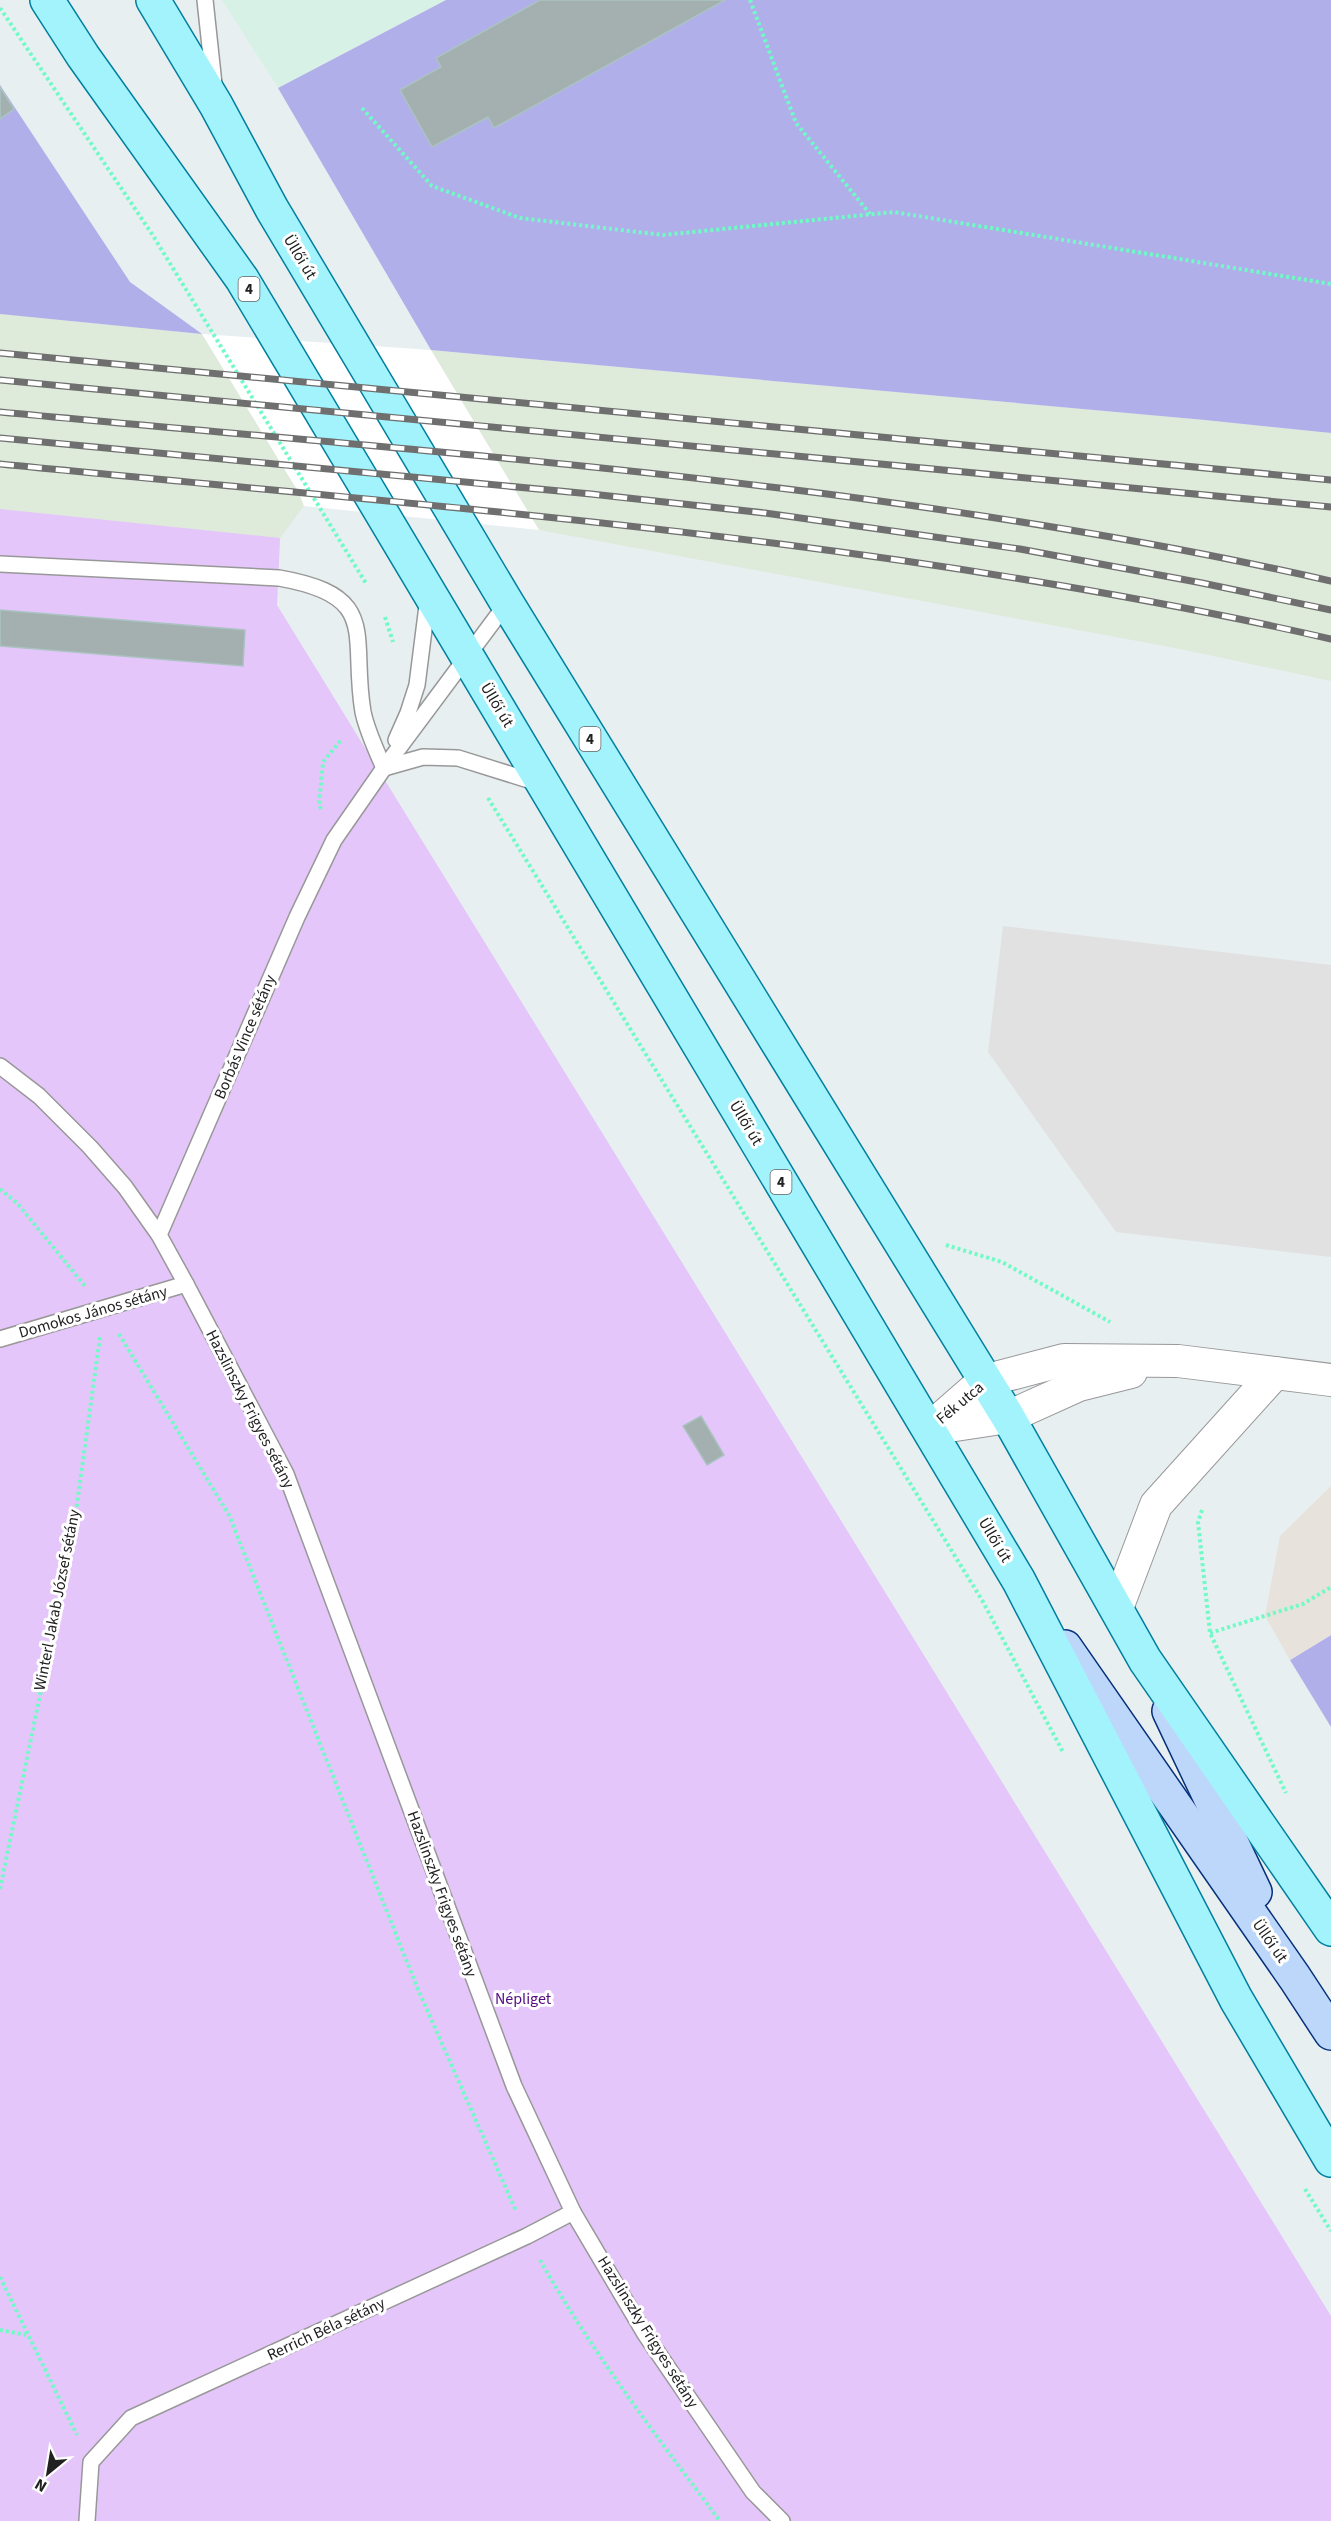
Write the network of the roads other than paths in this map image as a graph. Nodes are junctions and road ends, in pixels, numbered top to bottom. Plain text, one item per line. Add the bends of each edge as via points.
1 (47, 0) edge
2 (153, 0) edge
3 (204, 0) edge
4 (216, 105) junction
5 (0, 564) edge
6 (429, 592) junction
7 (507, 603) junction
8 (468, 657) junction
9 (384, 768) junction
10 (544, 784) junction
11 (0, 1066) edge
12 (159, 1235) junction
13 (186, 1284) junction
14 (0, 1340) edge
15 (1178, 1361) junction
16 (1275, 1373) junction
17 (1331, 1380) edge
18 (984, 1381) junction
19 (1008, 1417) junction
20 (929, 1429) junction
21 (1019, 1581) junction
22 (1117, 1608) junction
23 (1145, 1660) junction
24 (1331, 1929) edge
25 (1295, 1978) junction
26 (1331, 2033) edge
27 (1331, 2160) edge
28 (573, 2212) junction
29 (87, 2521) edge
30 (782, 2521) edge

1 - 6 main road, Üllői út / 4 via 242,279
2 - 4 main road, Üllői út / 4
3 - 4 lane
4 - 7 main road, Üllői út / 4 via 272,209
5 - 9 lane via 279,578 309,583 328,593 353,615 359,636 363,712
6 - 8 main road, Üllői út / 4
6 - 9 lane via 417,685
7 - 8 lane
7 - 18 main road, Üllői út / 4
8 - 9 lane
8 - 10 main road, Üllői út / 4
9 - 10 lane via 423,756 458,758
9 - 12 lane, Borbás Vince sétány via 334,840
10 - 20 main road, Üllői út / 4
11 - 12 lane, Hazslinszky Frigyes sétány via 39,1096 90,1147
12 - 13 lane, Hazslinszky Frigyes sétány
13 - 14 lane, Domokos János sétány
13 - 28 lane, Hazslinszky Frigyes sétány via 286,1474 514,2086
15 - 16 street, Fék utca
15 - 18 street, Fék utca via 1064,1359
15 - 19 street, Fék utca via 1079,1384
16 - 17 street, Fék utca
16 - 22 street via 1156,1505
18 - 19 main road, Üllői út / 4
18 - 20 street, Fék utca
19 - 20 street, Fék utca
19 - 22 main road, Üllői út / 4
20 - 21 main road, Üllői út / 4
21 - 25 main road, Üllői út
21 - 27 main road via 1236,1998
22 - 23 main road, Üllői út / 4
23 - 24 main road
23 - 25 main road, Üllői út
25 - 26 main road
28 - 29 lane, Rerrich Béla sétány via 131,2418 91,2462
28 - 30 lane, Hazslinszky Frigyes sétány via 645,2334 753,2492

